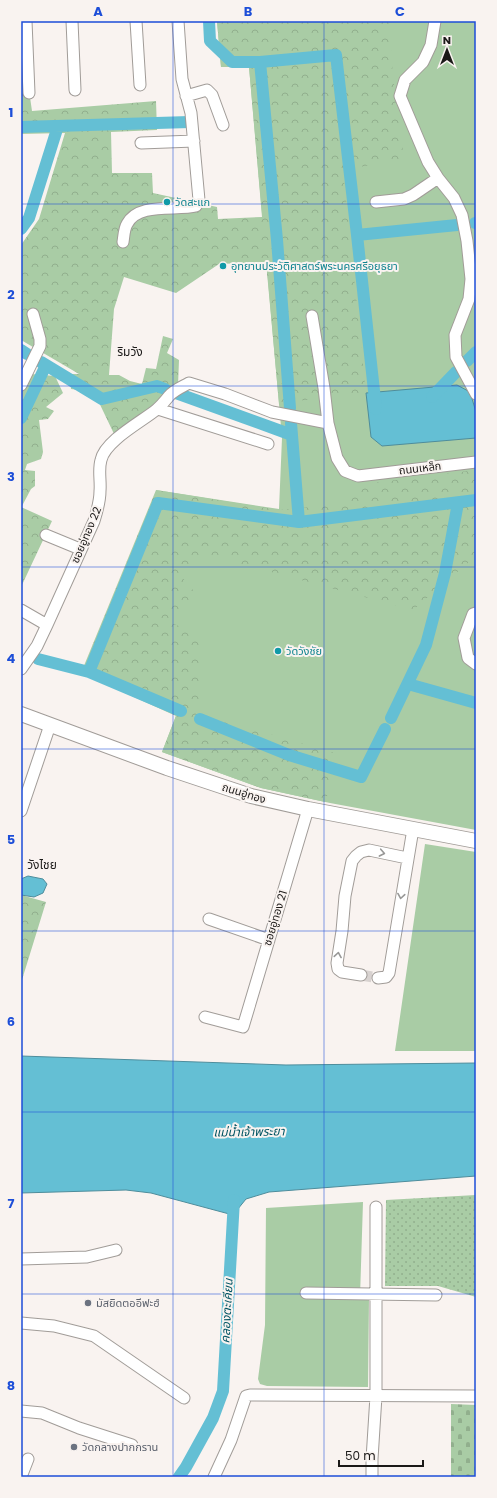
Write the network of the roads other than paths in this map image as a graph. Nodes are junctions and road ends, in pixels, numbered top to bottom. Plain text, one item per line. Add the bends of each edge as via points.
1 (26, 21) edge
2 (72, 21) edge
3 (136, 21) edge
4 (178, 21) edge
5 (435, 21) edge
6 (140, 85) dead end
7 (75, 90) dead end
8 (29, 93) dead end
9 (186, 96) junction
10 (223, 125) dead end
11 (194, 141) junction
12 (141, 144) dead end
13 (438, 178) junction
14 (376, 202) dead end
15 (123, 242) dead end
16 (32, 314) dead end
17 (312, 316) dead end
18 (21, 385) edge
19 (476, 394) edge
20 (158, 408) junction
21 (328, 423) junction
22 (268, 444) dead end
23 (476, 462) edge
24 (46, 536) dead end
25 (80, 549) junction
26 (21, 610) edge
27 (476, 612) edge
28 (48, 625) junction
29 (476, 664) edge
30 (21, 669) edge
31 (21, 714) edge
32 (50, 725) junction
33 (308, 809) junction
34 (21, 811) edge
35 (413, 829) junction
36 (476, 841) edge
37 (407, 858) junction
38 (209, 919) dead end
39 (269, 940) junction
40 (362, 975) tunnel mouth
41 (378, 978) dead end
42 (205, 1018) dead end
43 (376, 1207) dead end
44 (116, 1250) dead end
45 (21, 1259) edge
46 (306, 1293) dead end
47 (376, 1294) junction
48 (436, 1294) dead end
49 (21, 1323) edge
50 (376, 1396) junction
51 (476, 1396) edge
52 (184, 1398) dead end
53 (21, 1411) edge
54 (132, 1445) dead end
55 (28, 1459) dead end
56 (21, 1477) edge
57 (214, 1477) edge
58 (372, 1477) edge

1 - 8 street
2 - 7 street
3 - 6 street
4 - 9 street via 182,79
5 - 13 street via 431,45 423,62 405,80 400,96 428,162
9 - 10 street via 207,90 212,95
9 - 11 street
11 - 12 street
11 - 15 street via 199,200 196,206 140,212 129,219
13 - 14 street via 404,199
13 - 19 street via 454,198 462,215 467,241 471,279 469,299 455,335 456,356
16 - 18 street via 40,346
17 - 21 street
20 - 21 street, ซอยอู่ทอง 22 via 170,395 189,383 272,412
20 - 22 street
20 - 25 street, ซอยอู่ทอง 22 via 104,451 100,467 98,507
21 - 23 street, ถนนเหล็ก via 338,458 345,471 358,476
24 - 25 street
25 - 28 street, ซอยอู่ทอง 22
26 - 28 street
27 - 29 street via 464,638 468,658
28 - 30 street, ซอยอู่ทอง 22
31 - 32 main road, ถนนอู่ทอง
32 - 33 main road, ถนนอู่ทอง via 251,796
32 - 34 street
33 - 35 main road, ถนนอู่ทอง
33 - 39 street, ซอยอู่ทอง 21
35 - 36 main road, ถนนอู่ทอง
35 - 37 street
40 -> 37 street via 342,972 338,969 337,963 352,861 361,852 368,850
37 -> 41 street via 389,973 386,977
38 - 39 street
39 - 42 street, ซอยอู่ทอง 21 via 243,1027
43 - 47 street
44 - 45 street via 87,1257
46 - 47 street
47 - 48 street
47 - 50 street
49 - 52 street via 54,1326 94,1336
50 - 51 street
50 - 57 street via 246,1396 231,1440
50 - 58 street
53 - 54 street via 42,1413
55 - 56 street

